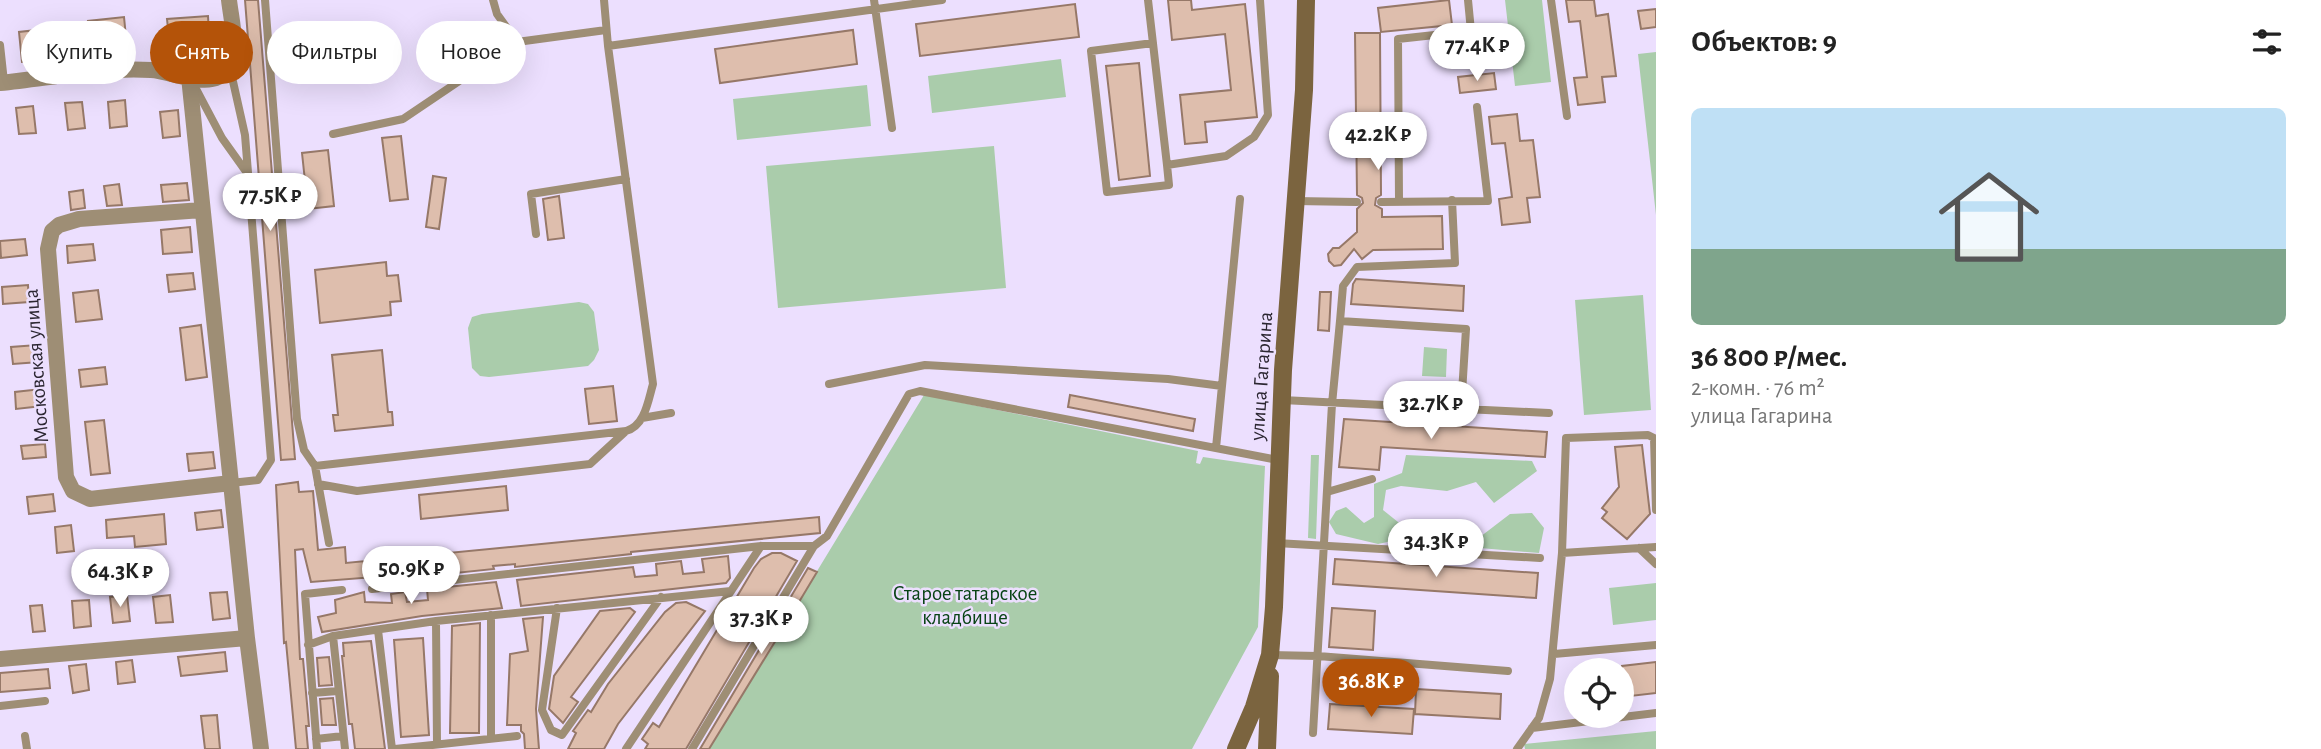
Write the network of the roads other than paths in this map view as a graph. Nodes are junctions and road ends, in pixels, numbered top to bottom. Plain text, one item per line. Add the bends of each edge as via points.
1 (229, 0) edge
2 (265, 0) edge
3 (493, 0) edge
4 (604, 0) edge
5 (874, 0) edge
6 (942, 0) edge
7 (1148, 0) edge
8 (1260, 0) edge
9 (1306, 0) edge
10 (1468, 0) edge
11 (1551, 0) edge
12 (875, 10) junction
13 (231, 21) edge
14 (502, 21) edge
15 (606, 30) junction
16 (526, 41) edge
17 (1153, 43) junction
18 (0, 45) edge
19 (608, 46) junction
20 (150, 70) edge
21 (2, 82) edge
22 (191, 84) edge
23 (194, 84) edge
24 (234, 84) edge
25 (454, 84) edge
26 (1477, 107) dead end
27 (1567, 116) dead end
28 (892, 128) dead end
29 (333, 134) dead end
30 (1167, 165) junction
31 (248, 175) junction
32 (625, 179) junction
33 (1240, 199) dead end
34 (1452, 200) junction
35 (1295, 201) junction
36 (1399, 201) junction
37 (1357, 202) dead end
38 (1381, 202) dead end
39 (202, 210) junction
40 (536, 234) dead end
41 (1340, 321) junction
42 (829, 384) dead end
43 (1222, 386) junction
44 (1282, 400) junction
45 (1332, 404) junction
46 (1461, 409) junction
47 (671, 413) dead end
48 (1549, 413) dead end
49 (642, 418) junction
50 (626, 431) junction
51 (1216, 448) junction
52 (1278, 460) junction
53 (315, 466) junction
54 (1372, 479) dead end
55 (231, 483) junction
56 (318, 484) junction
57 (1327, 492) junction
58 (1656, 510) edge
59 (328, 543) dead end
60 (1276, 543) junction
61 (761, 546) junction
62 (814, 546) junction
63 (1325, 546) junction
64 (1656, 547) edge
65 (1639, 548) junction
66 (1562, 553) junction
67 (1540, 558) dead end
68 (1656, 564) edge
69 (372, 589) dead end
70 (342, 590) dead end
71 (731, 591) junction
72 (661, 597) junction
73 (557, 608) junction
74 (491, 615) junction
75 (436, 621) junction
76 (378, 630) junction
77 (333, 636) junction
78 (247, 638) junction
79 (308, 645) junction
80 (1656, 645) edge
81 (1554, 654) junction
82 (1270, 655) junction
83 (1318, 656) junction
84 (0, 659) edge
85 (1508, 671) dead end
86 (338, 691) junction
87 (312, 693) junction
88 (44, 701) dead end
89 (0, 706) edge
90 (1656, 713) edge
91 (1532, 728) junction
92 (1313, 733) dead end
93 (25, 736) dead end
94 (344, 736) junction
95 (517, 736) dead end
96 (491, 738) junction
97 (316, 739) junction
98 (437, 744) junction
99 (27, 749) edge
100 (261, 749) edge
101 (317, 749) edge
102 (345, 749) edge
103 (394, 749) edge
104 (626, 749) edge
105 (692, 749) edge
106 (1236, 749) edge
107 (1268, 749) edge
108 (1517, 749) edge

1 - 13 street
2 - 53 lane via 297,419 304,450
3 - 14 lane
4 - 15 lane
5 - 12 lane
6 - 12 lane
7 - 17 lane
8 - 30 lane via 1268,115 1254,137 1226,156
9 - 35 main road, улица Гагарина
10 - 36 lane via 1471,31 1398,39
11 - 27 lane
12 - 19 lane
12 - 28 lane
15 - 16 lane
15 - 19 lane
17 - 30 lane
17 - 30 lane via 1091,51 1107,192 1169,185
18 - 21 lane
19 - 32 lane
20 - 21 street via 114,69
22 - 39 street
23 - 31 lane
24 - 31 lane
25 - 29 lane via 403,118
26 - 34 lane via 1488,201
31 - 55 lane via 271,460 258,480
32 - 40 lane via 531,194
32 - 49 lane via 653,384
33 - 43 lane
34 - 36 lane
34 - 41 lane via 1455,263 1357,267 1343,286
35 - 37 lane
35 - 44 main road, улица Гагарина
36 - 38 lane
39 - 55 street
39 - 55 street, Московская улица via 79,219 52,231 48,249 65,477 73,491 90,499
41 - 45 lane
41 - 46 lane via 1466,329
42 - 43 lane via 925,365
43 - 51 lane
44 - 45 lane
44 - 52 main road, улица Гагарина
45 - 46 lane
45 - 57 lane
46 - 48 lane
47 - 49 lane
49 - 50 lane
50 - 53 lane
50 - 56 lane via 590,464 358,491
51 - 52 lane
51 - 62 lane via 920,391 909,394 827,536
52 - 60 main road, улица Гагарина
53 - 56 lane
54 - 57 lane
55 - 78 street
56 - 59 lane
57 - 63 lane
58 - 66 lane via 1654,438 1566,438
60 - 63 lane
60 - 82 main road, улица Гагарина
61 - 62 lane
61 - 69 lane
61 - 71 lane
62 - 105 lane
63 - 67 lane
63 - 83 lane
64 - 65 lane
65 - 66 lane
65 - 68 lane
66 - 81 lane
70 - 79 lane via 305,594
71 - 72 lane
71 - 104 lane
72 - 73 lane
72 - 73 lane via 562,735 551,730 542,710
73 - 74 lane
74 - 75 lane
74 - 96 lane
75 - 76 lane
75 - 98 lane
76 - 77 lane
76 - 103 lane
77 - 79 lane
77 - 86 lane
78 - 84 street
78 - 100 street
79 - 87 lane
80 - 81 lane
81 - 91 lane via 1539,718
82 - 83 lane
82 - 106 main road, улица Гагарина
82 - 107 main road
83 - 85 lane
83 - 92 lane
86 - 87 lane
86 - 94 lane
87 - 97 lane
88 - 89 lane
90 - 91 lane
91 - 108 lane
93 - 99 lane
94 - 97 lane
94 - 102 lane
95 - 96 lane
96 - 98 lane
97 - 101 lane
98 - 103 lane

